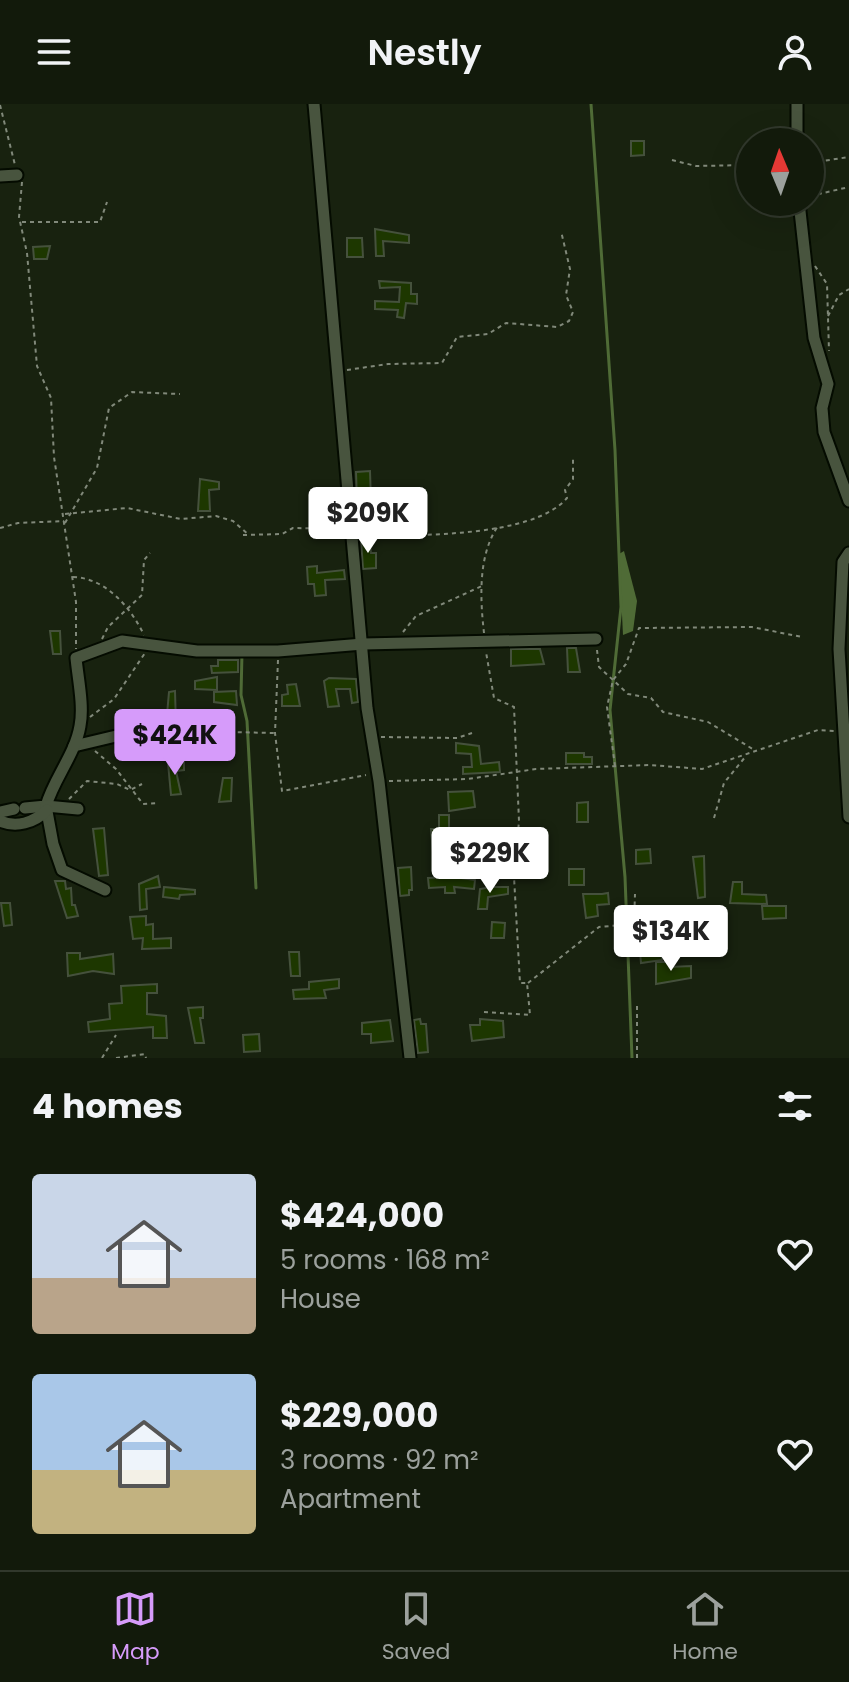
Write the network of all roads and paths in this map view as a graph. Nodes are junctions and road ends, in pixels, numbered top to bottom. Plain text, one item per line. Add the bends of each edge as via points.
1 (314, 104) edge
2 (797, 104) edge
3 (0, 105) edge
4 (797, 128) edge
5 (849, 157) edge
6 (672, 160) dead end
7 (824, 161) edge
8 (736, 165) edge
9 (17, 175) junction
10 (0, 176) edge
11 (849, 187) edge
12 (824, 193) edge
13 (107, 202) dead end
14 (800, 216) edge
15 (20, 222) junction
16 (561, 231) dead end
17 (805, 263) junction
18 (849, 289) edge
19 (828, 317) junction
20 (829, 354) dead end
21 (338, 371) junction
22 (180, 394) dead end
23 (573, 458) dead end
24 (849, 501) edge
25 (71, 513) junction
26 (64, 515) junction
27 (65, 523) junction
28 (498, 526) junction
29 (0, 528) edge
30 (352, 532) junction
31 (243, 535) dead end
32 (249, 535) junction
33 (150, 553) dead end
34 (849, 553) edge
35 (71, 577) junction
36 (483, 585) junction
37 (128, 609) junction
38 (802, 637) dead end
39 (596, 639) joint
40 (485, 642) junction
41 (363, 644) junction
42 (393, 644) junction
43 (151, 645) junction
44 (98, 647) junction
45 (278, 651) junction
46 (76, 658) junction
47 (613, 680) junction
48 (81, 724) junction
49 (154, 727) joint
50 (841, 731) junction
51 (183, 733) dead end
52 (275, 733) junction
53 (472, 733) dead end
54 (372, 736) junction
55 (232, 740) dead end
56 (89, 742) junction
57 (74, 746) junction
58 (757, 752) junction
59 (746, 756) junction
60 (615, 768) junction
61 (518, 772) junction
62 (379, 777) junction
63 (142, 784) dead end
64 (130, 790) junction
65 (158, 803) dead end
66 (49, 807) junction
67 (78, 809) dead end
68 (0, 812) edge
69 (849, 817) edge
70 (714, 818) dead end
71 (0, 821) edge
72 (105, 890) dead end
73 (635, 894) dead end
74 (527, 983) junction
75 (637, 1006) dead end
76 (484, 1012) dead end
77 (116, 1035) dead end
78 (102, 1058) edge
79 (116, 1058) edge
80 (146, 1058) edge
81 (410, 1058) edge
82 (637, 1058) edge

1 - 21 street
2 - 4 street
3 - 9 path
5 - 7 path
6 - 8 path via 696,166
9 - 10 street
9 - 15 path via 23,184
11 - 12 path
13 - 15 path via 100,222
14 - 17 street
15 - 26 path via 37,366 51,398
16 - 21 path via 570,269 569,321 557,327 506,323 488,334 457,337 442,363
17 - 19 path via 818,268 827,284
17 - 24 street via 814,338 828,384 824,432
18 - 19 path via 839,295
19 - 20 path
21 - 30 street
22 - 25 path via 132,392 109,408 97,468
23 - 28 path via 573,479 560,507 525,522
25 - 26 path
25 - 27 path
25 - 32 path via 127,508 181,519 216,516 233,521
26 - 27 path
27 - 29 path
27 - 35 path
28 - 30 path via 452,534
28 - 36 path via 486,544
30 - 32 path via 293,528 282,534
30 - 41 street
31 - 32 path
33 - 37 path via 144,560 142,595
34 - 50 street via 843,562
35 - 37 path via 90,578
35 - 46 path
36 - 40 path
36 - 42 path via 416,616
37 - 43 path
37 - 44 path via 108,627
38 - 47 path via 752,627 639,628 626,664
39 - 40 street
39 - 47 path via 599,667
40 - 42 street
40 - 61 path via 494,698 514,707
41 - 42 street
41 - 45 street
41 - 54 street
43 - 44 street via 122,641
43 - 45 street
43 - 48 path via 114,699
44 - 46 street
45 - 52 path
46 - 48 street
47 - 58 path via 628,694 651,698 663,712 708,722
47 - 60 path via 607,707
48 - 57 street
49 - 51 path
49 - 56 street
50 - 58 path via 818,730
50 - 69 street
52 - 55 path via 230,732
52 - 62 path via 282,791
53 - 54 path via 457,738
54 - 62 street
56 - 57 street
56 - 64 path
57 - 66 street via 49,790
58 - 59 path
59 - 60 path via 702,769
59 - 70 path via 724,783
60 - 61 path
61 - 62 path via 468,779
61 - 74 path via 514,877 520,983
62 - 81 street
63 - 64 path
64 - 65 path via 143,804
64 - 66 path via 87,781 71,797
66 - 67 street
66 - 68 street
66 - 71 street via 25,823 10,826
66 - 72 street via 62,870
73 - 74 path via 634,924 599,927
74 - 76 path via 530,1015
75 - 82 path
77 - 78 path
79 - 80 path

